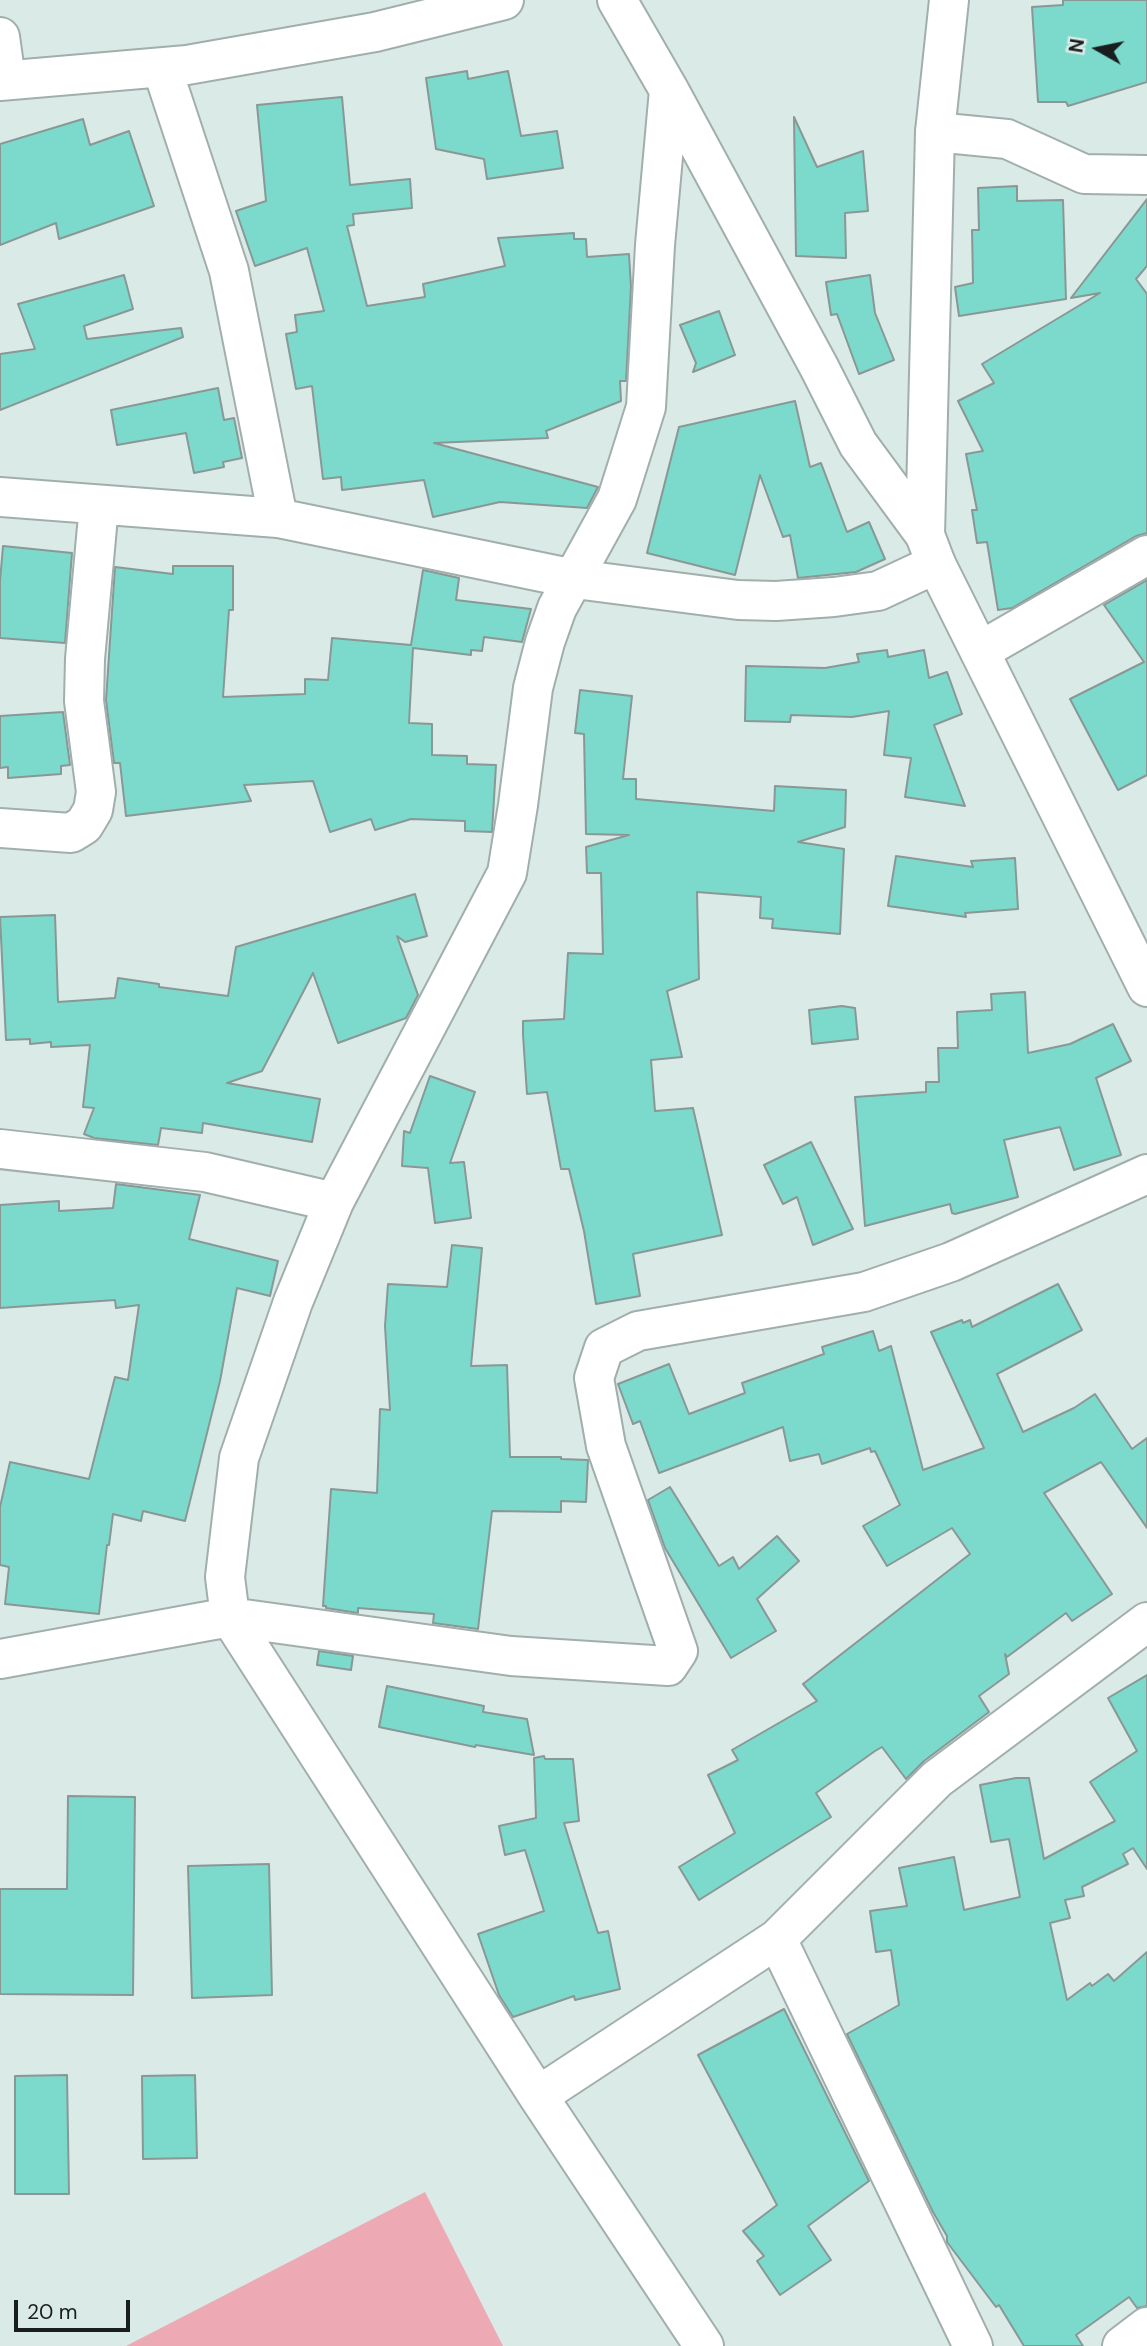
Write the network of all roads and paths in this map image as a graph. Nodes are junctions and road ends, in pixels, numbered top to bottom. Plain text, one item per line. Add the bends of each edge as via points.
1 (504, 0) edge
2 (617, 0) edge
3 (949, 0) edge
4 (0, 37) edge
5 (162, 68) junction
6 (3, 81) edge
7 (669, 90) junction
8 (935, 132) junction
9 (1147, 175) edge
10 (0, 497) edge
11 (99, 505) junction
12 (278, 518) junction
13 (931, 550) junction
14 (1147, 555) edge
15 (575, 579) junction
16 (980, 651) junction
17 (0, 828) edge
18 (1147, 987) edge
19 (0, 1149) edge
20 (1147, 1174) edge
21 (334, 1202) junction
22 (230, 1617) junction
23 (1147, 1622) edge
24 (0, 1659) edge
25 (777, 1939) junction
26 (538, 2096) junction
27 (1147, 2327) edge
28 (704, 2346) edge
29 (973, 2346) edge
30 (1122, 2346) edge

1 - 5 street via 375,32
2 - 7 street
3 - 8 street
4 - 6 street
5 - 6 street
5 - 12 street via 229,271
7 - 13 street via 859,444
7 - 15 street via 654,245 646,407 617,499
8 - 9 street via 1007,139 1084,174
8 - 13 street
10 - 11 street
11 - 12 street
11 - 17 street via 84,701 96,792 93,810 84,825 71,833
12 - 15 street
13 - 15 street via 878,591 834,597 738,600
13 - 16 street
14 - 16 street
15 - 21 street via 556,608 533,688 507,873
16 - 18 street
19 - 21 street via 205,1172
20 - 22 street via 951,1262 864,1292 638,1331 604,1348 594,1378 606,1446 678,1651 668,1666 511,1656
21 - 22 street via 293,1302 239,1458 225,1577
22 - 24 street
22 - 26 street
23 - 25 street via 937,1780
25 - 26 street
25 - 29 street
26 - 28 street
27 - 30 street

